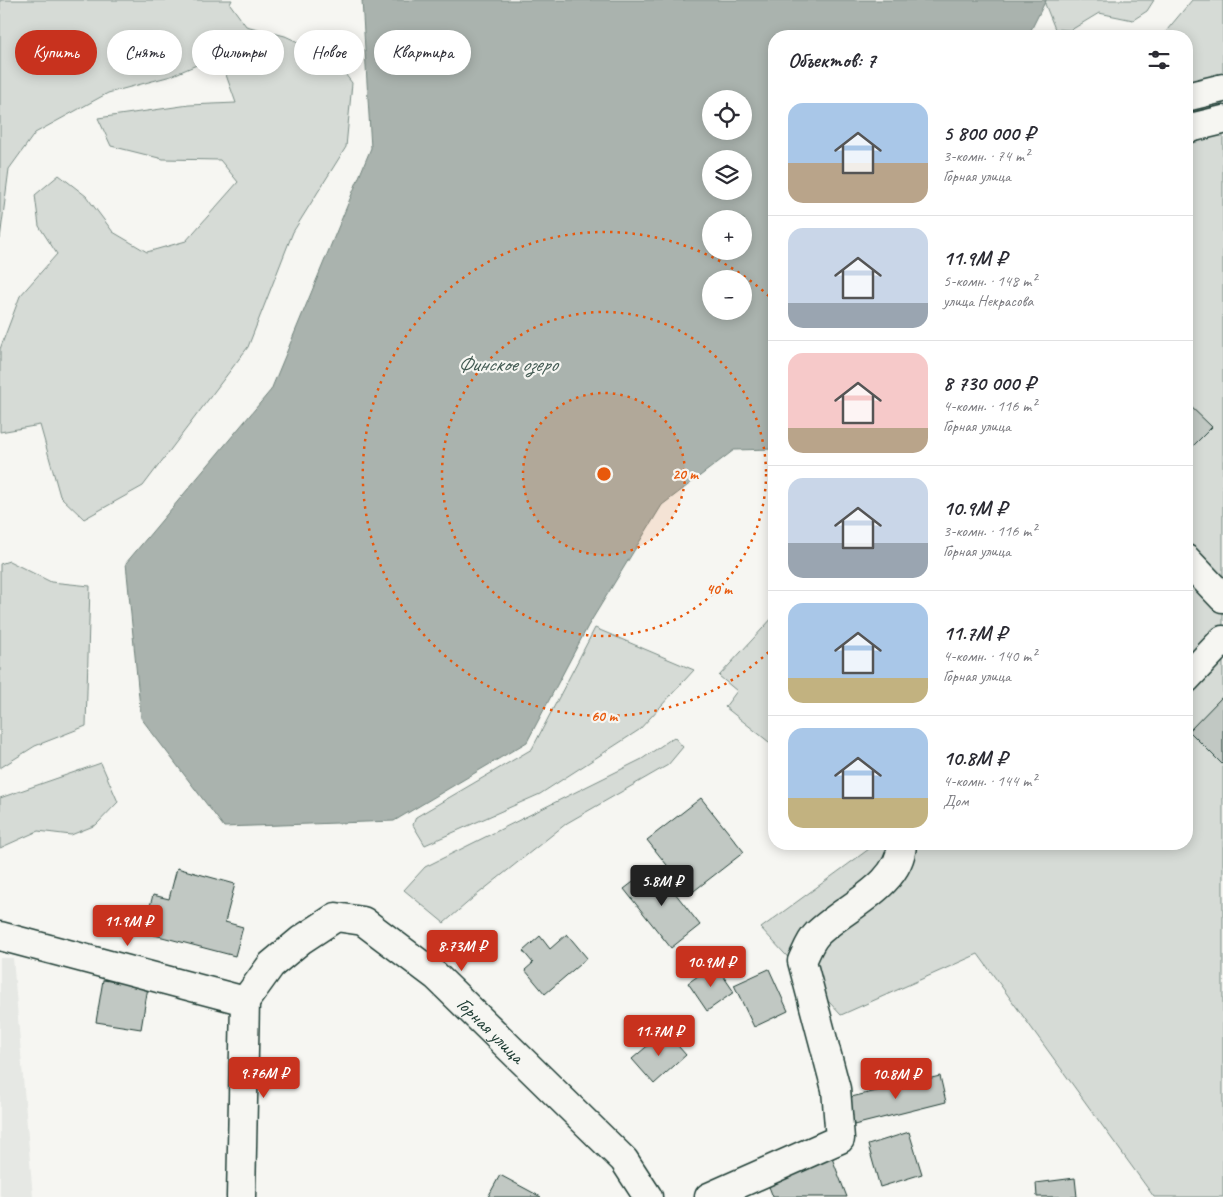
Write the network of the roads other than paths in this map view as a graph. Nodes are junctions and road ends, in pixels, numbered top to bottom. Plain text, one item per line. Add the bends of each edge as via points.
1 (1223, 88) edge
2 (1193, 95) edge
3 (1223, 120) edge
4 (1193, 127) edge
5 (1193, 567) edge
6 (1223, 598) edge
7 (1223, 640) edge
8 (1193, 672) edge
9 (901, 850) edge
10 (0, 936) edge
11 (245, 1001) junction
12 (241, 1197) edge
13 (648, 1197) edge
14 (709, 1197) edge

1 - 2 street
3 - 4 street
5 - 6 street
7 - 8 street
9 - 14 street via 890,877 816,935 802,961 836,1089 840,1139
10 - 11 street
11 - 12 street
11 - 13 street, Горная улица via 271,964 301,940 336,917 363,921 443,982 624,1160

